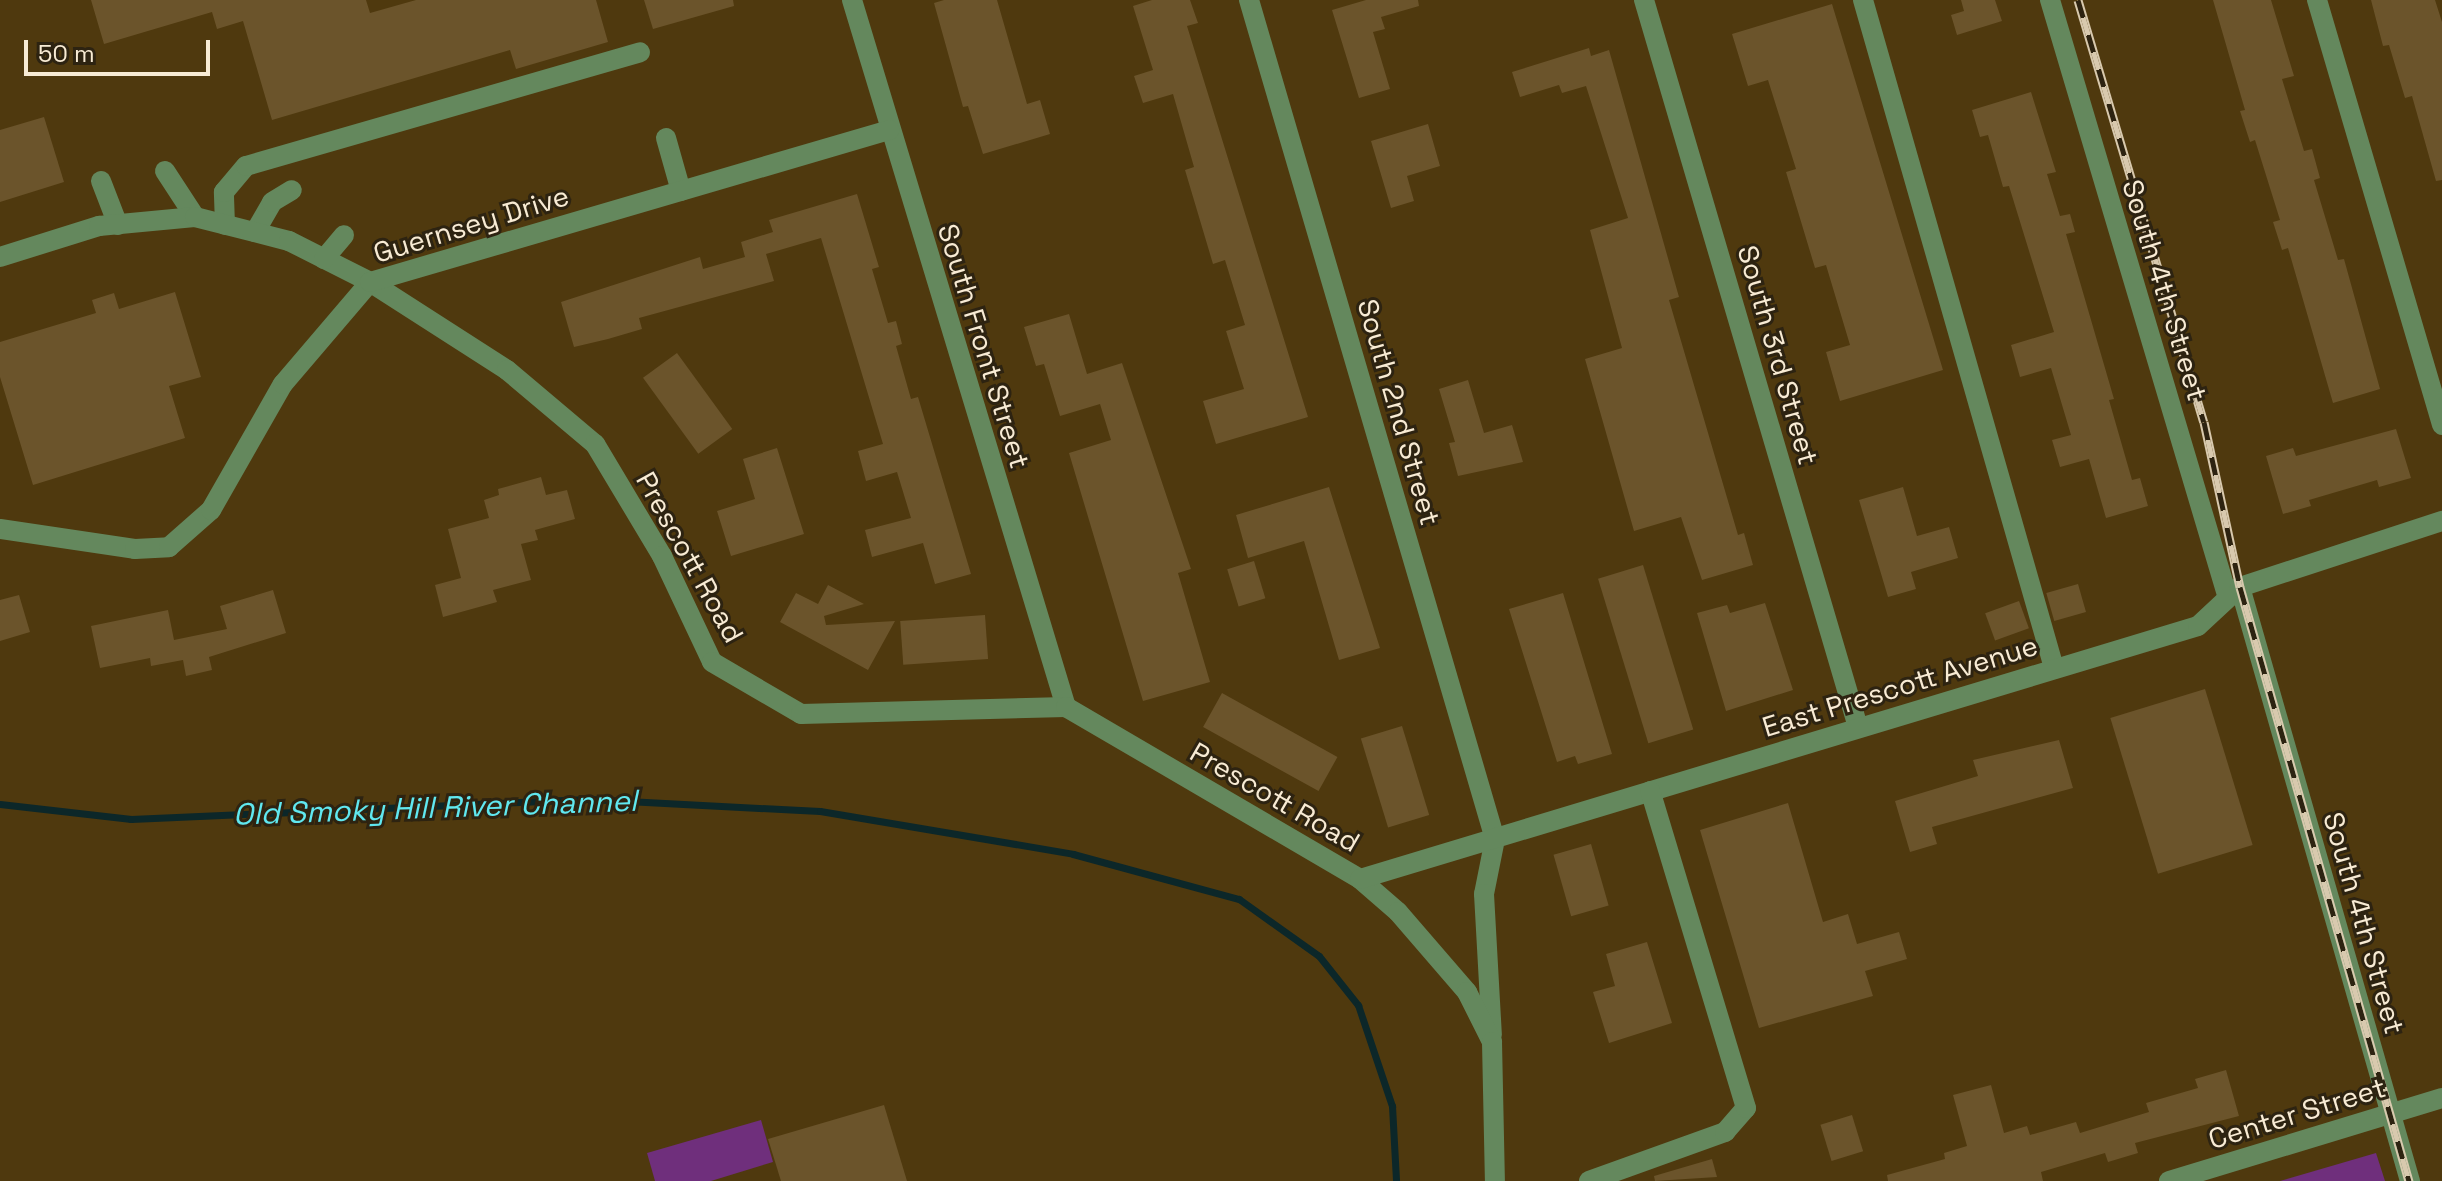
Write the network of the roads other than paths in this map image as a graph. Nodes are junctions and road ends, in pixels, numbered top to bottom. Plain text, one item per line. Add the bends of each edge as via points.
1 (852, 0) edge
2 (1249, 0) edge
3 (1644, 0) edge
4 (1863, 0) edge
5 (2050, 0) edge
6 (2317, 0) edge
7 (640, 52) dead end
8 (889, 130) junction
9 (666, 138) dead end
10 (165, 171) dead end
11 (101, 181) dead end
12 (292, 190) dead end
13 (681, 191) junction
14 (195, 217) junction
15 (118, 225) junction
16 (225, 225) junction
17 (255, 232) junction
18 (344, 235) dead end
19 (0, 257) edge
20 (324, 259) junction
21 (370, 282) junction
22 (2442, 425) edge
23 (2442, 521) edge
24 (0, 529) edge
25 (2233, 591) junction
26 (2054, 668) junction
27 (1066, 707) junction
28 (1858, 727) junction
29 (1650, 791) junction
30 (1495, 839) junction
31 (1360, 879) junction
32 (1492, 1042) junction
33 (2442, 1098) edge
34 (2388, 1114) junction
35 (1495, 1181) edge
36 (1589, 1181) edge
37 (2169, 1181) edge
38 (2410, 1181) edge

1 - 8 street, South Front Street
2 - 30 street, South 2nd Street
3 - 28 street, South 3rd Street
4 - 26 street
5 - 25 street, South 4th Street
6 - 22 street
7 - 16 street via 246,166 224,192
8 - 13 street, Guernsey Drive
8 - 27 street, South Front Street
9 - 13 street
10 - 14 street
11 - 15 street
12 - 17 street via 272,202
13 - 21 street, Guernsey Drive
14 - 15 street, Prescott Road
14 - 16 street, Prescott Road
15 - 19 street, Prescott Road
16 - 17 street, Prescott Road
17 - 20 street, Prescott Road
18 - 20 street
20 - 21 street, Prescott Road
21 - 24 street, Guernsey Drive via 283,384 211,510 169,547 135,549
21 - 27 street, Prescott Road via 507,370 595,444 662,556 712,662 801,714
23 - 25 street, East Prescott Avenue
25 - 26 street, East Prescott Avenue via 2198,626
25 - 34 street, South 4th Street
26 - 28 street, East Prescott Avenue
27 - 31 street, Prescott Road
28 - 29 street, East Prescott Avenue
29 - 30 street, East Prescott Avenue
29 - 36 street via 1746,1108 1725,1132
30 - 31 street, East Prescott Avenue
30 - 32 street via 1484,894
31 - 32 street, Prescott Road via 1398,912 1467,992
32 - 35 street
33 - 34 street, Center Street
34 - 37 street, Center Street
34 - 38 street, South 4th Street

